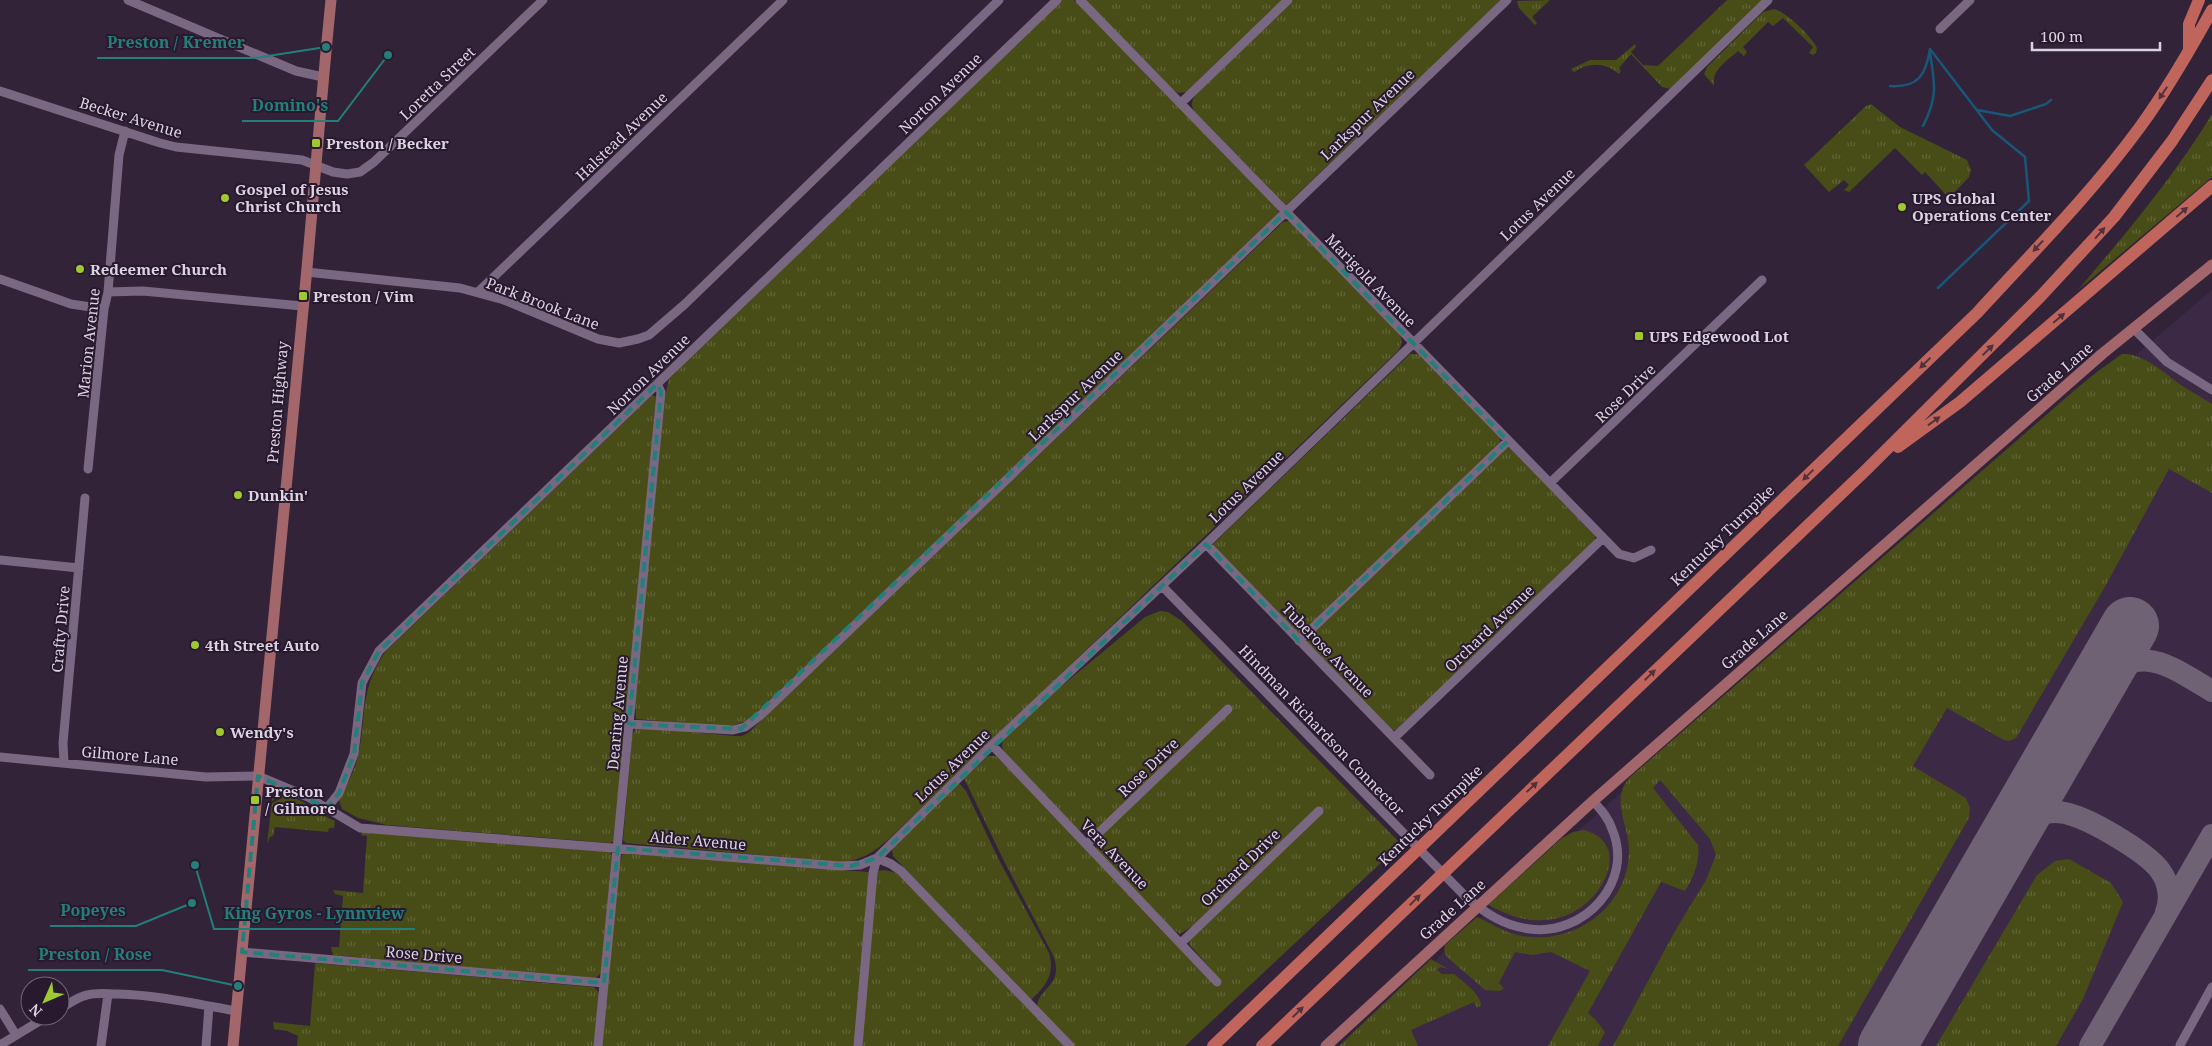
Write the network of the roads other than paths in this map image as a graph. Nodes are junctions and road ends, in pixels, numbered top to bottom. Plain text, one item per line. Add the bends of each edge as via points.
1 (128, 0) edge
2 (331, 0) edge
3 (543, 0) edge
4 (783, 0) edge
5 (998, 0) edge
6 (1057, 0) edge
7 (1080, 0) edge
8 (1288, 0) edge
9 (1507, 0) edge
10 (1768, 0) edge
11 (1970, 0) edge
12 (2199, 0) edge
13 (2212, 10) edge
14 (1940, 29) dead end
15 (2188, 52) junction
16 (323, 77) junction
17 (2212, 80) edge
18 (0, 91) edge
19 (1181, 103) junction
20 (125, 131) junction
21 (315, 166) junction
22 (2212, 186) edge
23 (1286, 212) junction
24 (2212, 265) edge
25 (306, 272) junction
26 (0, 279) edge
27 (1762, 280) dead end
28 (108, 292) junction
29 (478, 292) junction
30 (302, 306) junction
31 (104, 309) junction
32 (672, 316) joint
33 (2133, 328) junction
34 (1413, 343) junction
35 (658, 384) junction
36 (2212, 390) edge
37 (1508, 441) junction
38 (88, 469) dead end
39 (1866, 470) junction
40 (1550, 484) junction
41 (85, 498) dead end
42 (1603, 538) junction
43 (1206, 544) junction
44 (1651, 550) dead end
45 (0, 560) edge
46 (80, 568) junction
47 (1162, 586) junction
48 (1299, 640) junction
49 (1228, 709) dead end
50 (629, 724) junction
51 (1394, 738) junction
52 (992, 746) junction
53 (0, 756) edge
54 (64, 763) junction
55 (1430, 775) dead end
56 (258, 776) junction
57 (1593, 801) junction
58 (328, 808) junction
59 (1319, 811) dead end
60 (1087, 844) junction
61 (618, 848) junction
62 (877, 858) junction
63 (1181, 942) junction
64 (242, 952) junction
65 (1217, 982) dead end
66 (604, 983) junction
67 (2212, 986) edge
68 (108, 994) junction
69 (70, 1003) edge
70 (209, 1006) junction
71 (0, 1009) edge
72 (236, 1011) junction
73 (31, 1026) edge
74 (16, 1035) junction
75 (0, 1045) edge
76 (2180, 1045) edge
77 (101, 1046) edge
78 (206, 1046) edge
79 (233, 1046) edge
80 (598, 1046) edge
81 (858, 1046) edge
82 (1070, 1046) edge
83 (1213, 1046) edge
84 (1262, 1046) edge
85 (1326, 1046) edge

1 - 16 street via 296,71
2 - 16 main road, Preston Highway
3 - 21 street, Loretta Street via 366,168 347,174
4 - 29 street, Halstead Avenue
5 - 32 street, Norton Avenue
6 - 35 street, Norton Avenue
7 - 19 street, Marigold Avenue
8 - 19 street
9 - 23 street, Larkspur Avenue
10 - 34 street, Lotus Avenue
11 - 14 street
12 - 15 highway via 2189,24
13 - 15 highway, Kentucky Turnpike
15 -> 83 highway, Kentucky Turnpike via 2123,149 1976,313
16 - 21 main road, Preston Highway
39 -> 17 highway via 2082,253 2146,176
18 - 20 street, Becker Avenue
19 - 23 street, Marigold Avenue
20 - 21 street, Becker Avenue via 176,147 302,160
20 - 28 street, Marion Avenue via 119,155
21 - 25 main road, Preston Highway
39 -> 22 highway via 1960,402
23 - 34 street, Marigold Avenue
23 - 50 street, Larkspur Avenue via 745,727 723,731
24 - 33 main road, Grade Lane
25 - 29 street, Park Brook Lane
25 - 30 main road, Preston Highway
26 - 31 street via 71,304
27 - 40 street, Rose Drive
28 - 30 street via 143,291
28 - 31 street, Marion Avenue
29 - 32 street, Park Brook Lane via 608,342 638,339 658,329
30 - 56 main road, Preston Highway
31 - 38 street, Marion Avenue
33 - 36 street via 2167,362
33 - 57 main road, Grade Lane
34 - 37 street, Marigold Avenue
34 - 43 street, Lotus Avenue
35 - 50 street, Dearing Avenue via 661,392
35 - 58 street, Norton Avenue via 379,651 362,683 354,754 339,793
37 - 40 street, Marigold Avenue
37 - 48 street
84 -> 39 highway
40 - 42 street, Marigold Avenue
41 - 46 street, Crafty Drive
42 - 44 street, Marigold Avenue via 1619,554 1634,558
42 - 51 street, Orchard Avenue
43 - 47 street, Lotus Avenue
43 - 48 street, Tuberose Avenue
45 - 46 street
46 - 54 street, Crafty Drive via 63,743
47 - 52 street, Lotus Avenue
47 - 57 street, Hindman Richardson Connector via 1466,897 1485,913 1505,923 1537,930 1564,926 1587,915 1607,894 1616,875 1618,854 1614,831
48 - 51 street, Tuberose Avenue
49 - 60 street, Rose Drive
50 - 61 street, Dearing Avenue
51 - 55 street, Tuberose Avenue
52 - 60 street, Vera Avenue
52 - 62 street, Lotus Avenue
53 - 54 street, Gilmore Lane
54 - 56 street, Gilmore Lane via 206,777
56 - 58 street, Alder Avenue
56 - 64 main road, Preston Highway
57 - 85 main road, Grade Lane
58 - 61 street, Alder Avenue via 360,828
59 - 63 street, Orchard Drive
60 - 63 street, Vera Avenue
61 - 62 street, Alder Avenue via 840,866 860,865
61 - 66 street, Dearing Avenue
62 - 81 street
62 - 82 street via 901,871
63 - 65 street, Vera Avenue
64 - 66 street, Rose Drive
64 - 72 main road, Preston Highway
66 - 80 street, Dearing Avenue
67 - 76 street
68 - 69 street via 88,994
68 - 70 street via 190,1001
68 - 77 street
70 - 72 street
70 - 78 street
71 - 74 street
72 - 79 main road, Preston Highway
73 - 74 street
74 - 75 street

